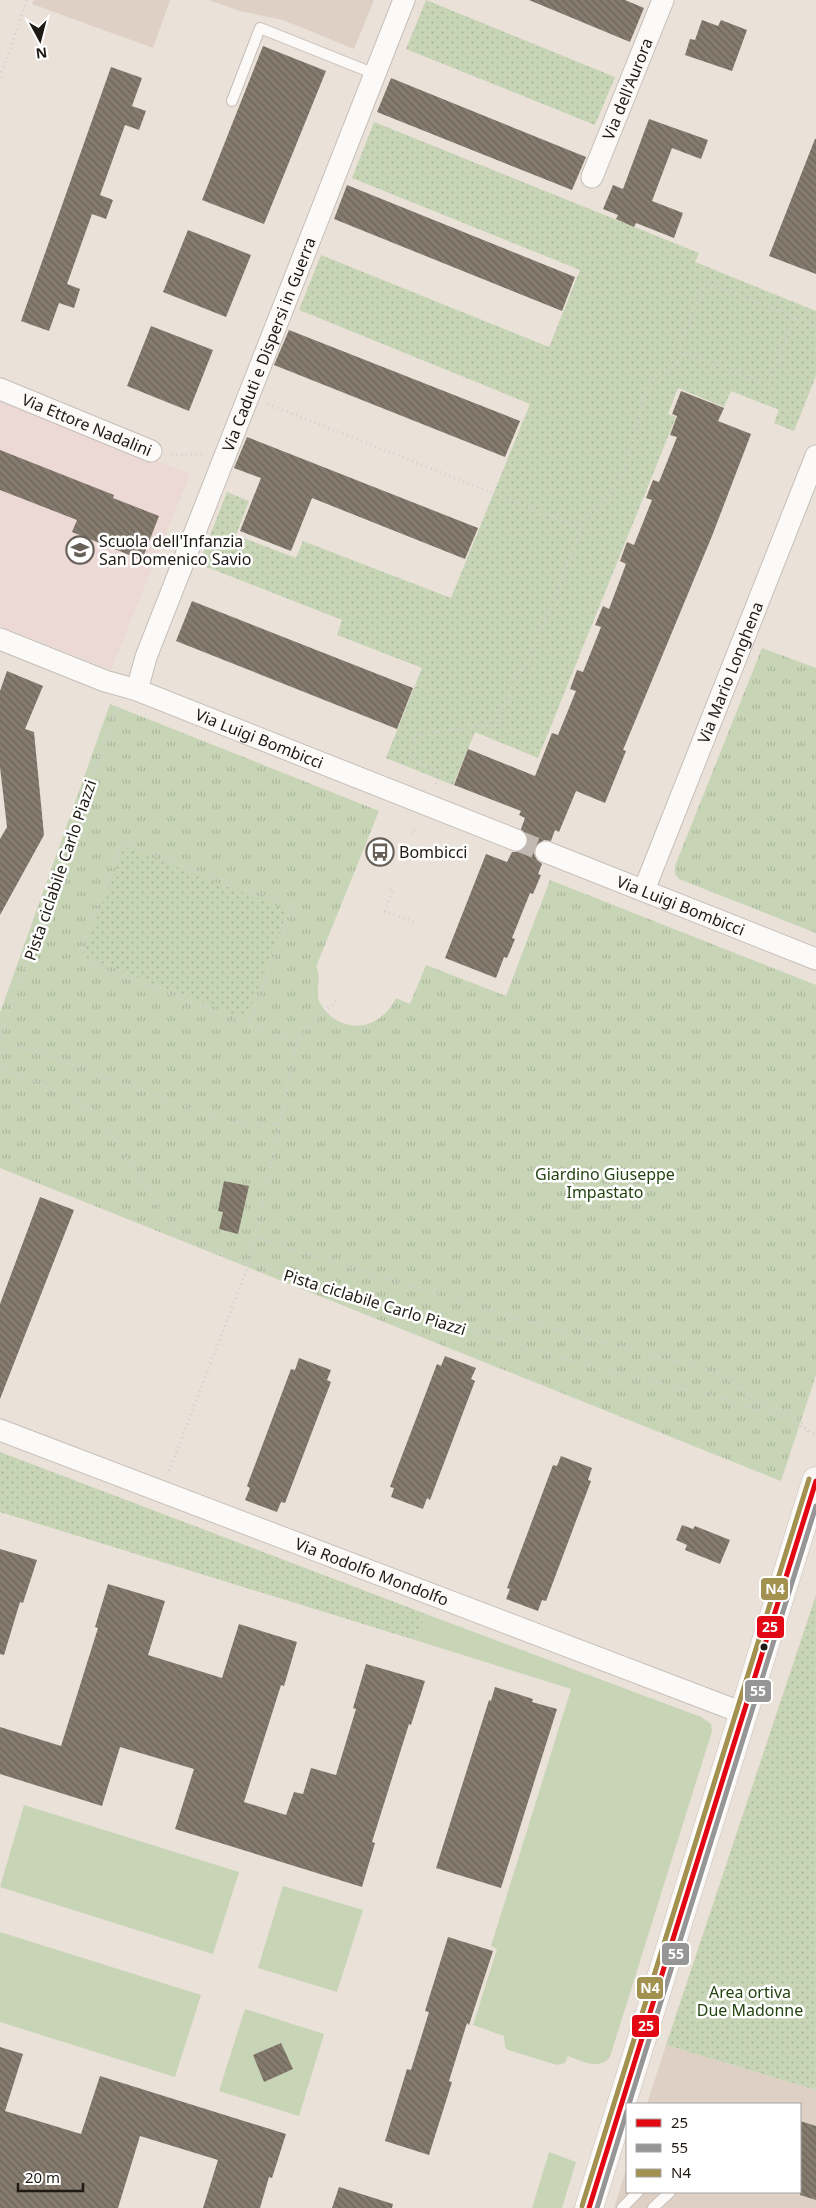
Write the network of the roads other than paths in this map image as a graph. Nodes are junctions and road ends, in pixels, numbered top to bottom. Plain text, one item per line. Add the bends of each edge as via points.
1 (404, 0) edge
2 (664, 0) edge
3 (375, 74) junction
4 (232, 101) dead end
5 (592, 177) dead end
6 (0, 390) edge
7 (151, 451) road end
8 (816, 456) edge
9 (0, 640) edge
10 (129, 694) junction
11 (516, 840) tunnel mouth
12 (546, 852) tunnel mouth
13 (644, 890) junction
14 (816, 959) edge
15 (0, 1430) edge
16 (816, 1481) edge
17 (744, 1713) junction
18 (637, 2193) edge
19 (669, 2193) edge
20 (588, 2208) edge
21 (622, 2208) edge
22 (653, 2208) edge

1 - 3 street, Via Caduti e Dispersi in Guerra
2 - 5 street, Via dell'Aurora
3 - 4 lane via 260,28
3 - 10 street, Via Caduti e Dispersi in Guerra
6 - 7 street, Via Ettore Nadalini
8 - 13 street, Via Mario Longhena
9 - 10 street, Via Luigi Bombicci via 105,681
10 - 11 street, Via Luigi Bombicci
12 - 13 street, Via Luigi Bombicci
13 - 14 street, Via Luigi Bombicci
15 - 17 street, Via Rodolfo Mondolfo
16 - 17 main road
17 - 20 main road
18 - 21 lane
19 - 22 lane

